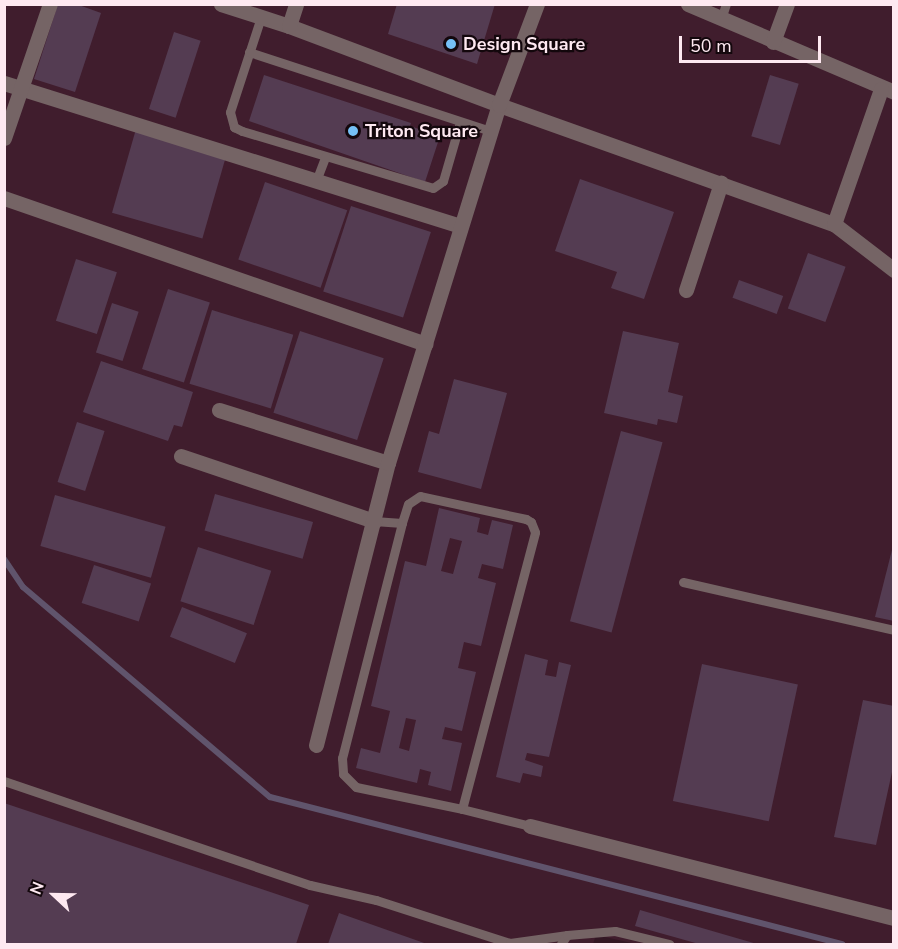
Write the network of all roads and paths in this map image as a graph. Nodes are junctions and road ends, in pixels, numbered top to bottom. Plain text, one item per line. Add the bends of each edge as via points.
1 (50, 4) edge
2 (221, 4) edge
3 (296, 4) edge
4 (537, 4) edge
5 (688, 4) edge
6 (787, 4) edge
7 (723, 12) edge
8 (261, 17) junction
9 (289, 26) junction
10 (773, 42) junction
11 (249, 52) junction
12 (4, 83) edge
13 (20, 88) junction
14 (890, 88) edge
15 (499, 105) junction
16 (460, 122) junction
17 (490, 131) junction
18 (4, 138) edge
19 (325, 157) junction
20 (316, 181) junction
21 (721, 183) junction
22 (4, 198) edge
23 (834, 224) junction
24 (460, 226) junction
25 (894, 270) edge
26 (686, 290) dead end
27 (425, 344) junction
28 (219, 410) dead end
29 (181, 456) dead end
30 (388, 463) junction
31 (374, 521) junction
32 (402, 523) junction
33 (683, 582) dead end
34 (894, 630) edge
35 (316, 745) dead end
36 (4, 781) edge
37 (462, 809) junction
38 (530, 826) joint
39 (894, 918) edge
40 (567, 935) junction
41 (561, 945) edge
42 (669, 945) edge

1 - 13 street
2 - 8 street
3 - 9 street
4 - 15 street
5 - 7 street
6 - 10 street
7 - 10 street
8 - 9 street
8 - 11 lane
9 - 15 street
10 - 14 street
11 - 16 lane
11 - 19 lane via 230,112 234,127
12 - 13 street
13 - 18 street
13 - 20 street
14 - 23 street
15 - 17 street
15 - 21 street
16 - 17 lane
16 - 19 lane via 442,181 433,188
17 - 24 street
19 - 20 lane
20 - 24 street
21 - 23 street
21 - 26 street
22 - 27 street
23 - 25 street
24 - 27 street
27 - 30 street
28 - 30 street
29 - 31 street
30 - 31 street
31 - 32 lane
31 - 35 street
32 - 37 lane via 342,758 343,774 356,788
32 - 37 lane via 408,504 420,496 526,519 535,532
33 - 34 lane
36 - 40 lane via 310,885 376,900 510,942
37 - 38 lane
38 - 39 street
40 - 41 lane
40 - 42 lane via 615,931

